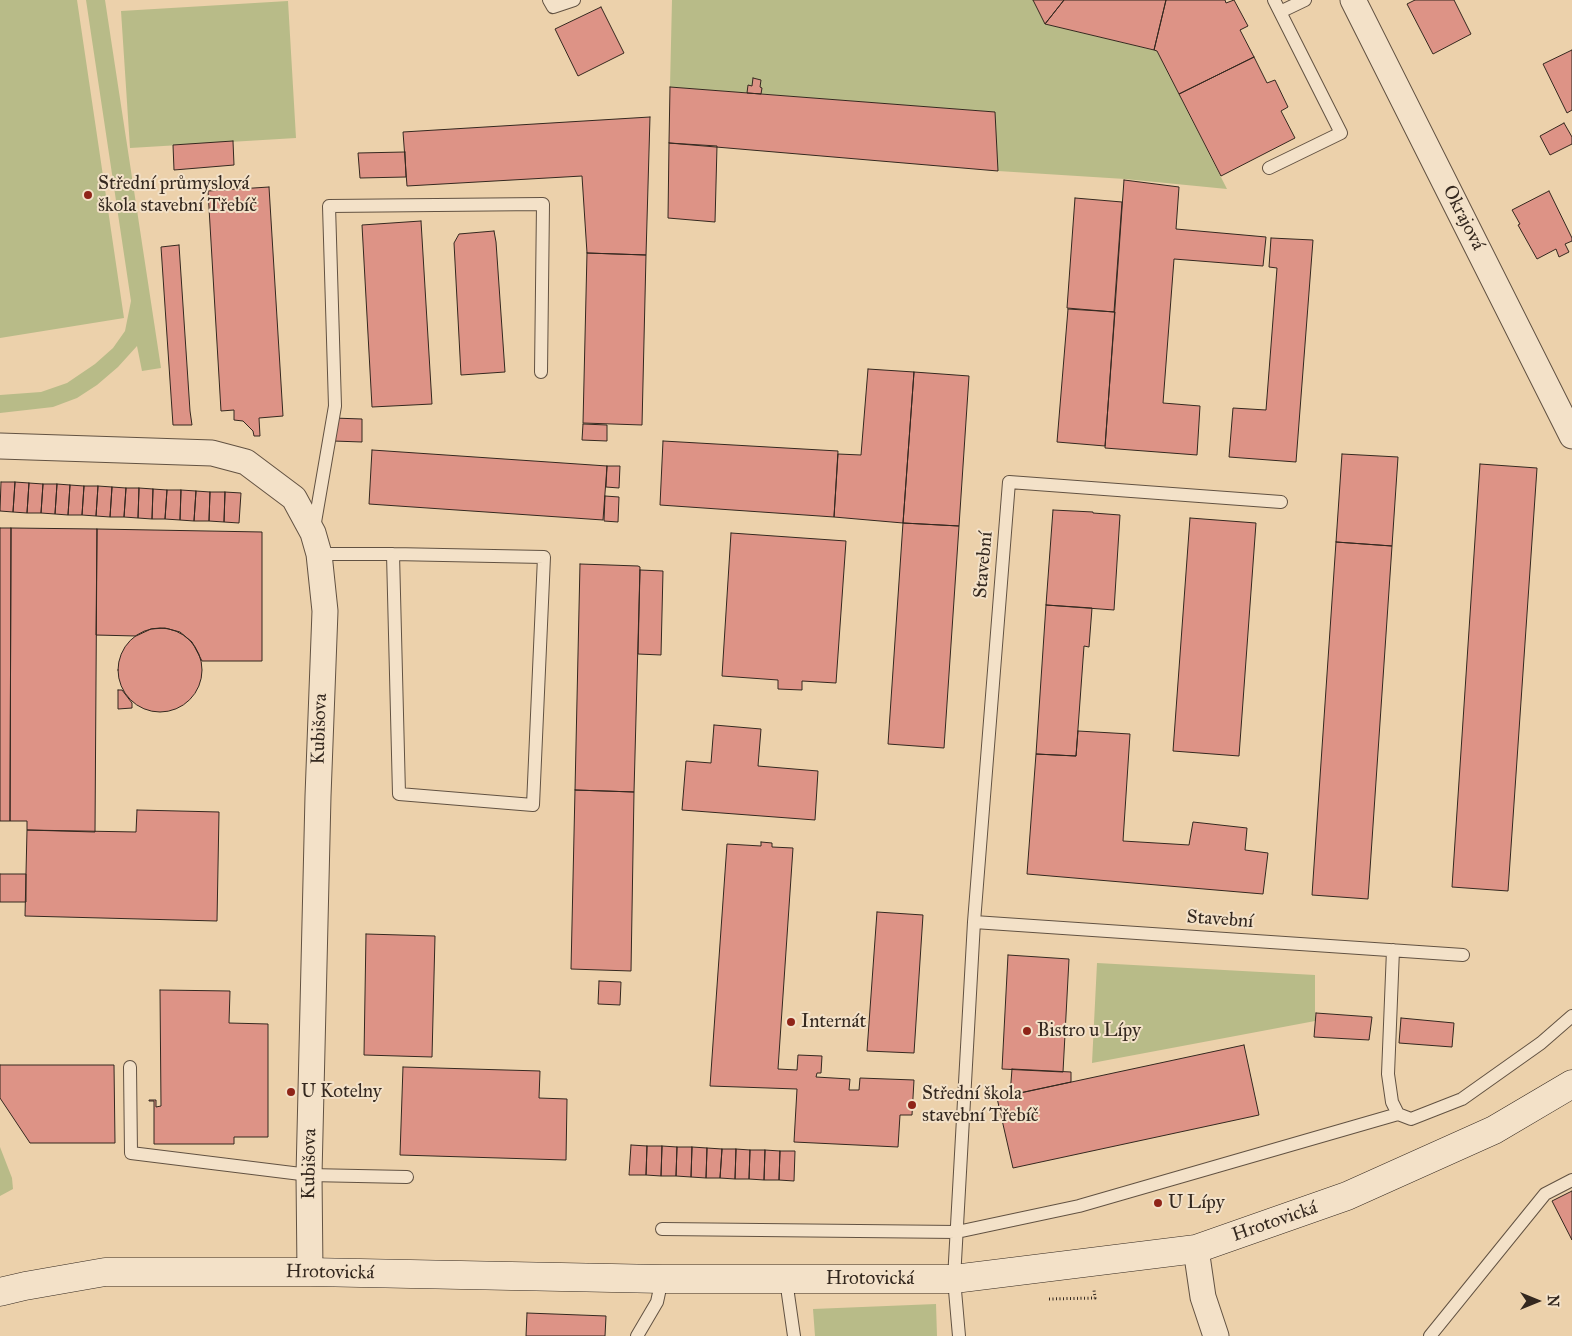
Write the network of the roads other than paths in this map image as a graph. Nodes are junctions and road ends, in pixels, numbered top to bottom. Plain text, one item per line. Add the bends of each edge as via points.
1 (549, 0) edge
2 (574, 0) edge
3 (1274, 0) edge
4 (1305, 0) edge
5 (1353, 0) edge
6 (1280, 12) junction
7 (1269, 168) dead end
8 (541, 372) dead end
9 (1572, 436) edge
10 (0, 446) edge
11 (1282, 502) dead end
12 (316, 543) junction
13 (393, 554) junction
14 (974, 922) junction
15 (1393, 950) junction
16 (1464, 955) dead end
17 (1572, 1016) edge
18 (130, 1067) dead end
19 (1572, 1084) edge
20 (1398, 1114) junction
21 (309, 1175) junction
22 (407, 1177) dead end
23 (1572, 1180) edge
24 (662, 1229) dead end
25 (956, 1232) junction
26 (1196, 1249) junction
27 (310, 1272) junction
28 (662, 1279) junction
29 (954, 1279) junction
30 (786, 1280) junction
31 (0, 1292) edge
32 (637, 1336) edge
33 (794, 1336) edge
34 (959, 1336) edge
35 (1216, 1336) edge
36 (1430, 1336) edge

1 - 2 lane via 553,7
3 - 6 lane
4 - 6 lane
5 - 9 street, Okrajová
6 - 7 lane via 1341,133
8 - 12 lane via 543,204 329,206 335,406
10 - 12 street, Kubišova via 212,453 246,462 294,498
11 - 14 lane, Stavební via 1010,482
12 - 13 lane
12 - 21 street, Kubišova via 324,611
13 - 13 lane via 544,557 533,805 399,794
14 - 15 lane, Stavební
14 - 25 lane, Stavební
15 - 16 lane, Stavební
15 - 20 lane via 1388,1074 1392,1102
17 - 20 lane via 1541,1043 1462,1099 1411,1119
18 - 21 lane via 131,1153
19 - 26 main road, Hrotovická via 1494,1130 1347,1196
20 - 25 lane via 1079,1206
21 - 22 lane
21 - 27 street, Kubišova
23 - 36 lane via 1545,1194
24 - 25 lane
25 - 29 lane, Stavební
26 - 29 main road, Hrotovická
26 - 35 street via 1203,1297
27 - 28 main road, Hrotovická
27 - 31 main road, Hrotovická via 105,1272
28 - 30 main road, Hrotovická
28 - 32 lane via 657,1302
29 - 30 main road, Hrotovická
29 - 34 lane
30 - 33 lane

